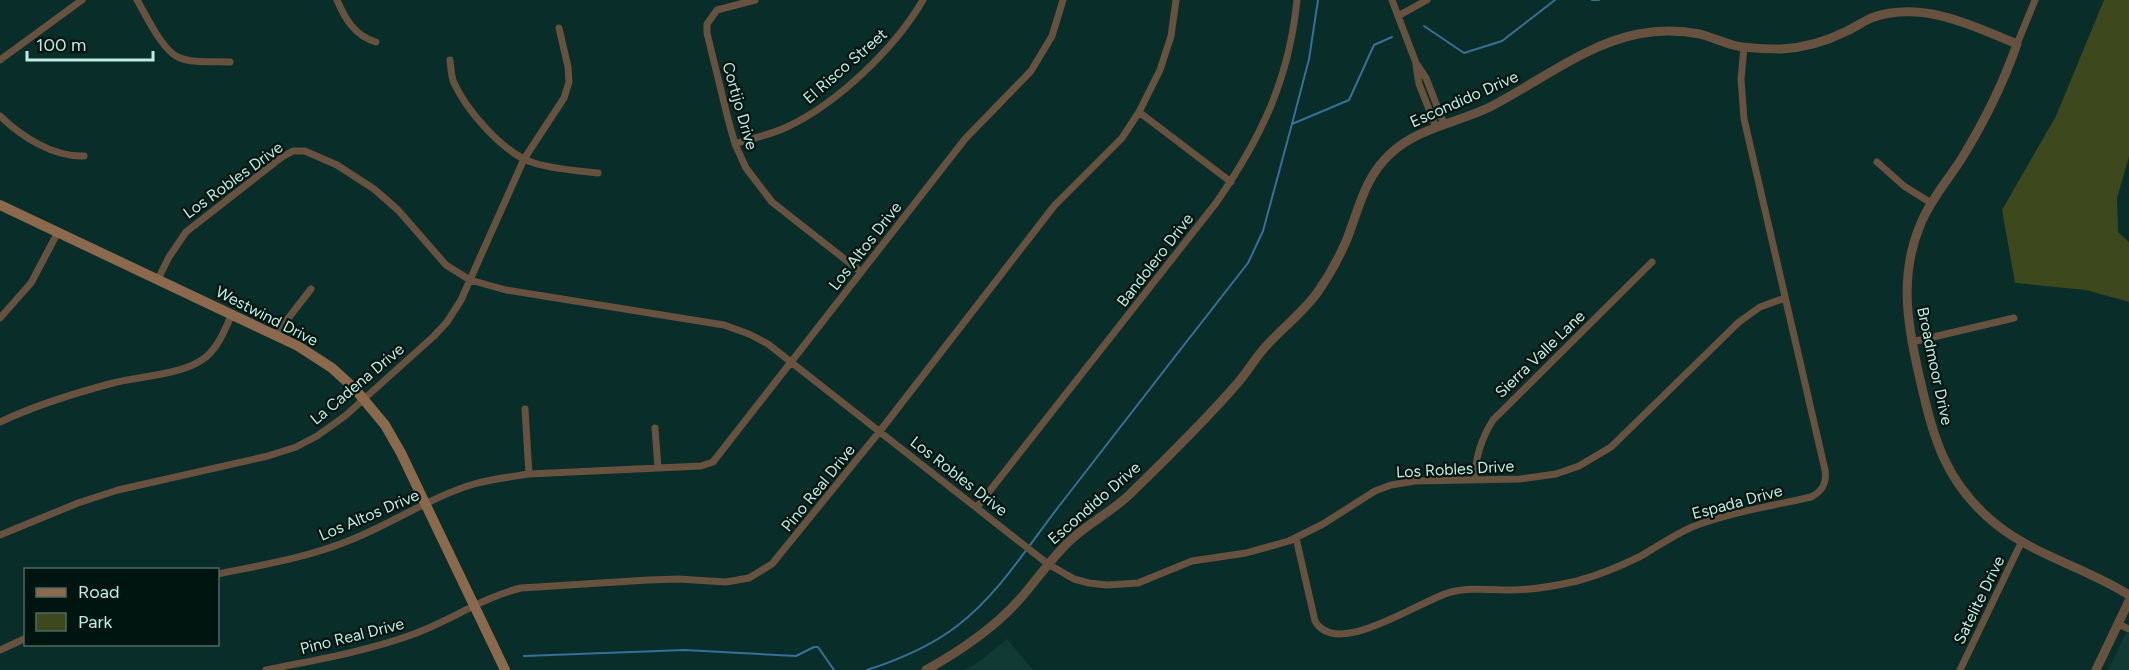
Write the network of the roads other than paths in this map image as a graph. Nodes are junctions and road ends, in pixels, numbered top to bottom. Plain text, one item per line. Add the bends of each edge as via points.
1 (82, 0) edge
2 (137, 0) edge
3 (337, 0) edge
4 (755, 0) edge
5 (923, 0) edge
6 (1063, 0) edge
7 (1176, 0) edge
8 (1297, 0) edge
9 (1392, 0) edge
10 (1427, 0) edge
11 (2036, 0) edge
12 (1398, 16) junction
13 (559, 28) dead end
14 (376, 42) dead end
15 (2017, 44) junction
16 (1744, 47) junction
17 (0, 60) edge
18 (450, 60) dead end
19 (230, 62) dead end
20 (1139, 112) junction
21 (0, 116) edge
22 (1440, 126) junction
23 (735, 144) junction
24 (84, 156) dead end
25 (524, 159) junction
26 (1877, 162) dead end
27 (598, 173) dead end
28 (1231, 182) junction
29 (1931, 203) junction
30 (0, 204) edge
31 (58, 232) junction
32 (1652, 262) dead end
33 (861, 272) junction
34 (158, 279) junction
35 (470, 280) junction
36 (311, 289) dead end
37 (1785, 298) junction
38 (232, 314) junction
39 (0, 318) edge
40 (2014, 318) dead end
41 (276, 334) junction
42 (1912, 342) junction
43 (792, 362) junction
44 (364, 399) junction
45 (525, 409) dead end
46 (0, 422) edge
47 (656, 428) dead end
48 (880, 431) junction
49 (658, 468) junction
50 (528, 474) junction
51 (1475, 480) junction
52 (426, 505) junction
53 (977, 507) junction
54 (0, 535) edge
55 (1296, 538) junction
56 (2022, 541) junction
57 (1048, 564) junction
58 (219, 574) edge
59 (2129, 595) edge
60 (2129, 601) edge
61 (475, 607) junction
62 (2118, 624) junction
63 (2129, 629) edge
64 (24, 639) edge
65 (0, 650) edge
66 (266, 670) edge
67 (506, 670) edge
68 (926, 670) edge
69 (1960, 670) edge
70 (2096, 670) edge

1 - 17 street
2 - 19 street via 174,55 188,60
3 - 14 street via 353,28
4 - 23 street, Cortijo Drive via 717,10 707,24
5 - 23 street, El Risco Street via 900,36 822,106 774,133
6 - 33 street, Los Altos Drive via 1052,36 1031,71 965,139
7 - 20 street, Pino Real Drive via 1167,49
8 - 28 street, Bandolero Drive via 1287,62 1277,94 1259,136
9 - 12 street
10 - 12 street
11 - 15 street, Broadmoor Drive
12 - 22 street via 1426,78
13 - 25 street, La Cadena Drive via 569,82 564,98
15 - 16 street, Escondido Drive via 1954,18 1919,11 1871,18 1814,44 1785,49
15 - 29 street, Broadmoor Drive via 1984,118
16 - 22 street, Escondido Drive via 1683,32 1627,36 1597,47 1486,109
16 - 37 street, Espada Drive via 1744,119
18 - 25 street via 453,81 473,113 507,149
20 - 28 street
20 - 48 street, Pino Real Drive via 1110,152 1042,222
21 - 24 street via 34,142 59,153
22 - 57 street, Escondido Drive via 1400,145 1371,176 1339,257 1317,293 1268,343 1239,382 1125,499 1073,537
23 - 33 street, Cortijo Drive via 750,174 772,202
25 - 27 street
25 - 35 street, La Cadena Drive
26 - 29 street
28 - 53 street, Bandolero Drive
29 - 42 street, Broadmoor Drive via 1908,262 1906,302
30 - 31 main road, Westwind Drive
31 - 34 main road, Westwind Drive
31 - 39 street via 31,283
32 - 51 street, Sierra Valle Lane via 1493,420 1479,445
33 - 43 street, Los Altos Drive
34 - 35 street, Los Robles Drive via 175,247 193,225 282,157 306,150 374,189 446,265
34 - 38 main road, Westwind Drive
35 - 43 street, Los Robles Drive via 506,290 724,325 768,344
35 - 44 street, La Cadena Drive via 447,322
36 - 41 street
37 - 51 street, Los Robles Drive via 1760,307 1739,322 1611,447 1596,457 1535,478
37 - 55 street, Espada Drive via 1825,470 1824,486 1811,498 1693,527 1619,566 1585,579 1513,590 1452,591 1389,621 1337,634 1323,631 1315,621
38 - 41 main road, Westwind Drive
38 - 46 street via 213,349 197,363 60,398
40 - 42 street
41 - 44 main road, Westwind Drive via 322,361
42 - 56 street, Broadmoor Drive via 1930,424 1944,459 1981,511
43 - 48 street, Los Robles Drive
43 - 49 street, Los Altos Drive via 713,462
44 - 52 main road, Westwind Drive via 385,425
44 - 54 street, La Cadena Drive via 317,436 281,453 118,490
45 - 50 street
47 - 49 street
48 - 53 street, Los Robles Drive
48 - 61 street, Pino Real Drive via 778,559 749,578 726,582 658,580 532,586 515,589
49 - 50 street, Los Altos Drive
50 - 52 street, Los Altos Drive via 473,484
51 - 55 street, Los Robles Drive via 1391,485
52 - 58 street, Los Altos Drive via 322,550
52 - 61 main road, Westwind Drive
53 - 57 street, Los Robles Drive
55 - 57 street, Los Robles Drive via 1246,553 1192,561 1125,585 1082,581
56 - 59 street, Broadmoor Drive
56 - 69 street, Satelite Drive
57 - 68 street, Escondido Drive via 996,622
60 - 62 street
61 - 66 street, Pino Real Drive via 410,636
61 - 67 main road, Westwind Drive
62 - 63 street
62 - 70 street
64 - 65 street

